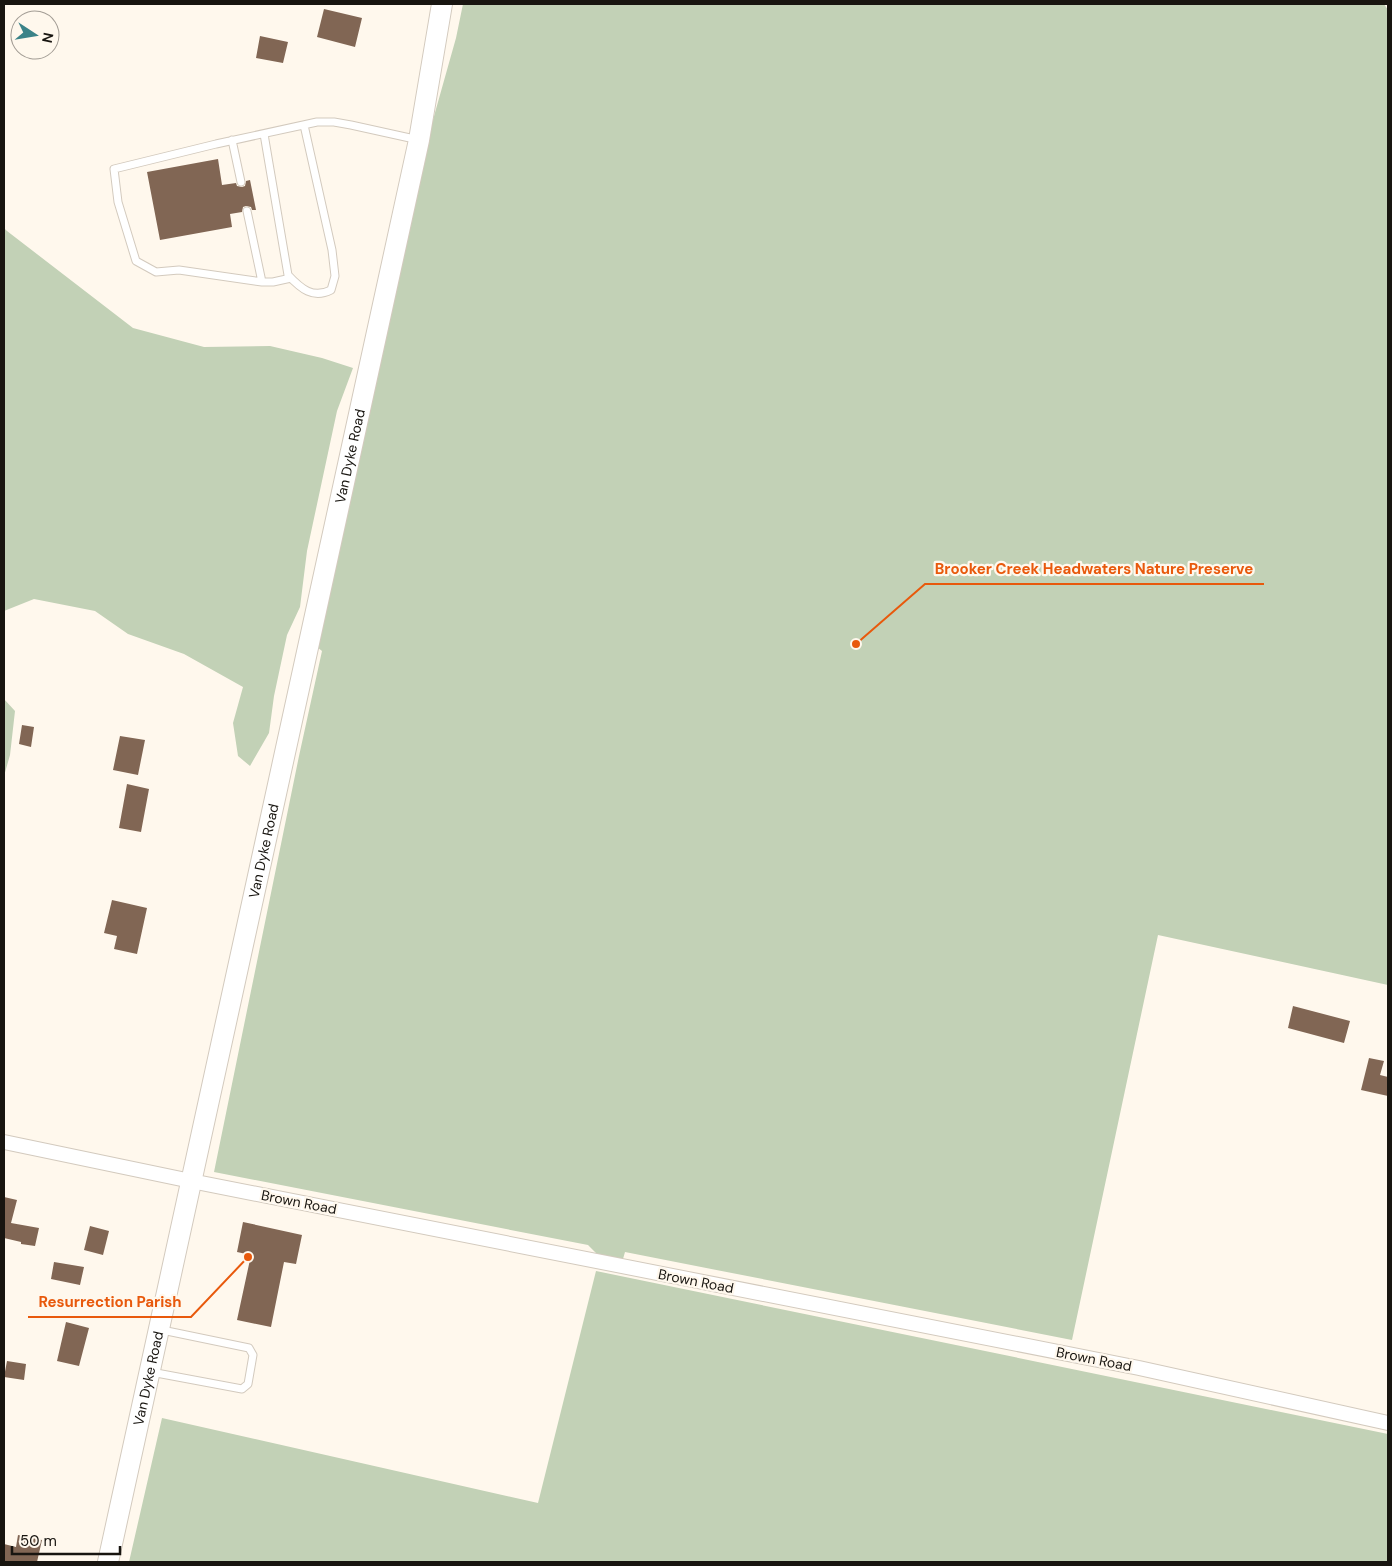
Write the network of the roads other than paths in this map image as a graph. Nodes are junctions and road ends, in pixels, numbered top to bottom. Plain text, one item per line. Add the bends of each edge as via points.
1 (442, 4) edge
2 (455, 4) edge
3 (304, 125) junction
4 (264, 134) junction
5 (232, 140) junction
6 (419, 140) junction
7 (241, 182) dead end
8 (247, 211) dead end
9 (291, 278) junction
10 (262, 282) junction
11 (4, 1142) edge
12 (191, 1181) junction
13 (159, 1329) junction
14 (150, 1372) junction
15 (1388, 1423) edge
16 (108, 1562) edge

1 - 6 main road, Van Dyke Road
2 - 6 main road, Van Dyke Road
3 - 4 lane
3 - 6 lane via 334,122
3 - 9 lane via 335,276 331,290 322,295 309,292
4 - 5 lane
4 - 9 lane
5 - 7 lane
5 - 10 lane via 114,170 118,202 136,261 156,272 179,270
6 - 12 main road, Van Dyke Road
8 - 10 lane
9 - 10 lane
11 - 12 street, Brown Road
12 - 13 main road, Van Dyke Road
12 - 15 street, Brown Road via 1139,1368
13 - 14 main road, Van Dyke Road
13 - 14 lane via 249,1348 253,1356 248,1384 242,1389
14 - 16 main road, Van Dyke Road

